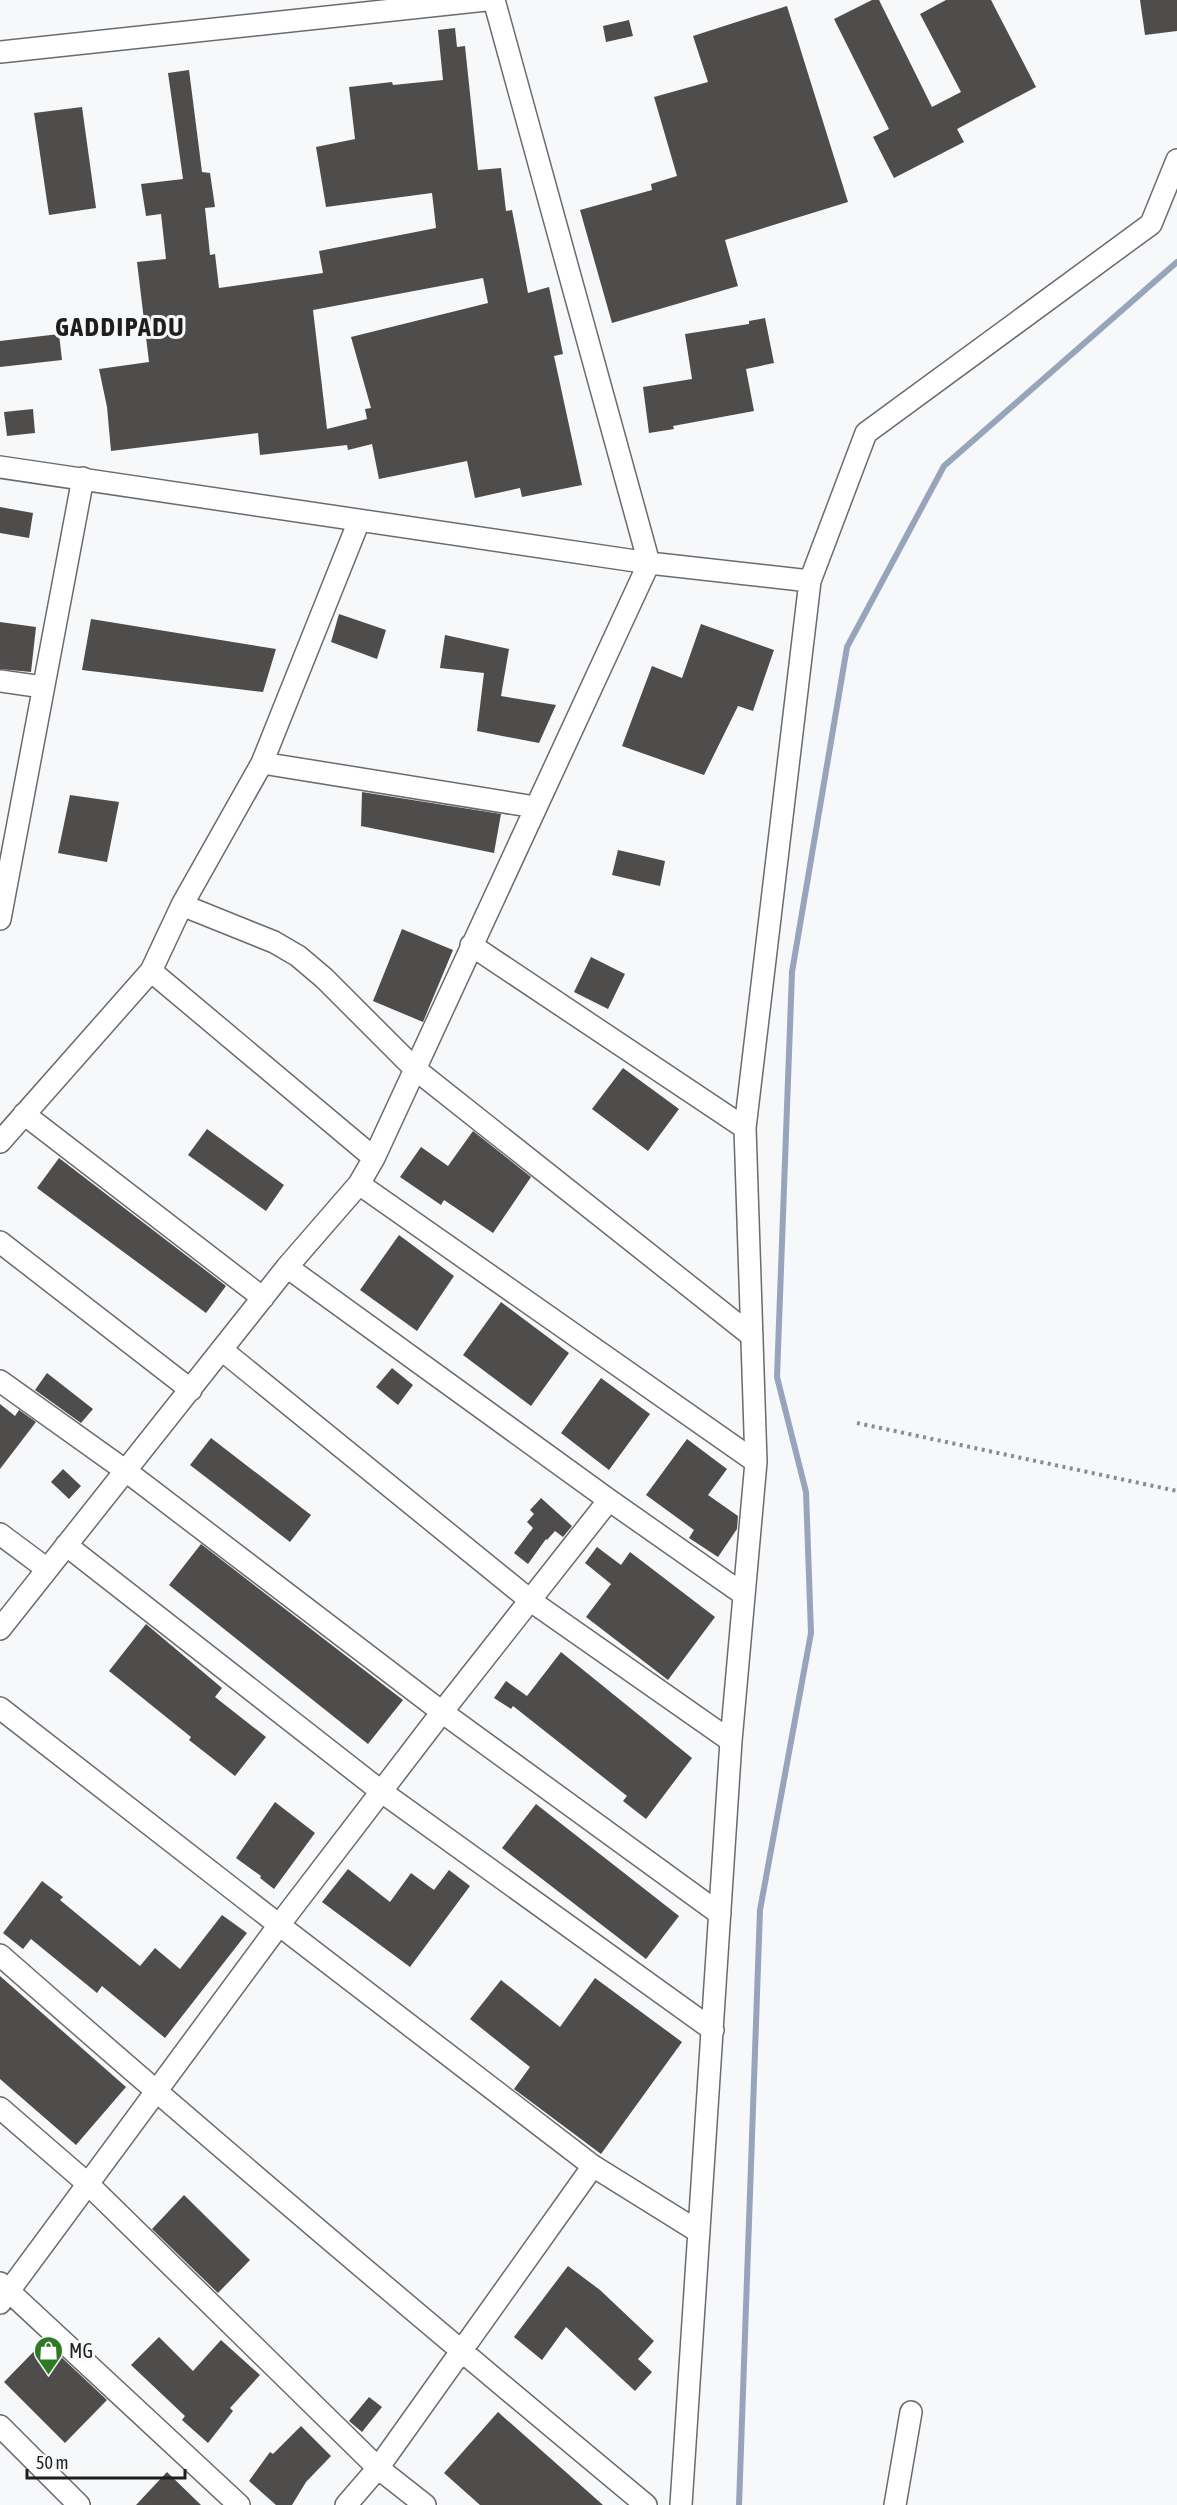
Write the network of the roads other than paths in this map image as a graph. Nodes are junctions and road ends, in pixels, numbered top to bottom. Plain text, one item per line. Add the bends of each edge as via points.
1 (486, 0) edge
2 (494, 0) edge
3 (0, 51) edge
4 (1177, 160) edge
5 (0, 467) edge
6 (83, 478) junction
7 (359, 521) junction
8 (649, 563) junction
9 (810, 581) junction
10 (0, 681) edge
11 (43, 687) junction
12 (262, 763) junction
13 (535, 807) junction
14 (8, 832) edge
15 (182, 905) junction
16 (0, 919) edge
17 (471, 945) junction
18 (152, 971) junction
19 (415, 1069) junction
20 (24, 1114) junction
21 (745, 1128) junction
22 (0, 1142) edge
23 (374, 1158) junction
24 (360, 1184) junction
25 (0, 1242) edge
26 (287, 1267) junction
27 (263, 1298) junction
28 (752, 1336) junction
29 (222, 1350) junction
30 (0, 1381) edge
31 (191, 1390) junction
32 (756, 1462) junction
33 (126, 1471) junction
34 (609, 1500) junction
35 (0, 1534) edge
36 (66, 1545) junction
37 (47, 1569) junction
38 (743, 1594) junction
39 (531, 1601) junction
40 (0, 1629) edge
41 (0, 1708) edge
42 (442, 1712) junction
43 (731, 1741) junction
44 (382, 1792) junction
45 (720, 1914) junction
46 (279, 1925) junction
47 (0, 1955) edge
48 (713, 2030) junction
49 (156, 2092) junction
50 (0, 2108) edge
51 (593, 2166) junction
52 (88, 2184) junction
53 (699, 2232) junction
54 (3, 2293) edge
55 (460, 2350) junction
56 (911, 2412) dead end
57 (0, 2426) edge
58 (378, 2468) junction
59 (79, 2505) edge
60 (239, 2505) edge
61 (346, 2505) edge
62 (425, 2505) edge
63 (646, 2505) edge
64 (681, 2505) edge
65 (895, 2505) edge

1 - 3 street
2 - 8 street
4 - 9 street via 1151,224 866,433
5 - 6 street
6 - 7 street
6 - 11 street
7 - 8 street
7 - 12 street
8 - 9 street
8 - 13 street
9 - 21 street
10 - 11 street
11 - 14 street
12 - 13 street
12 - 15 street
13 - 17 street
14 - 16 street
15 - 18 street
15 - 19 street via 274,942 298,956
17 - 19 street
17 - 21 street
18 - 20 street
18 - 23 street
19 - 23 street
19 - 28 street
20 - 22 street
20 - 27 street
21 - 28 street
23 - 24 street
24 - 26 street
24 - 32 street
25 - 31 street
26 - 27 street
26 - 34 street
27 - 29 street
28 - 32 street
29 - 31 street
29 - 39 street
30 - 33 street
31 - 33 street
32 - 38 street
33 - 36 street
33 - 42 street
34 - 38 street
34 - 39 street
35 - 37 street
36 - 37 street
36 - 44 street
37 - 40 street
38 - 43 street
39 - 42 street
39 - 43 street
41 - 46 street
42 - 44 street
42 - 45 street
43 - 45 street
44 - 46 street
44 - 48 street
45 - 48 street
46 - 49 street
46 - 51 street
47 - 49 street
48 - 53 street
49 - 52 street
49 - 55 street
50 - 52 street
51 - 53 street
51 - 55 street
52 - 54 street
52 - 58 street
53 - 64 street
54 - 60 street
55 - 58 street
55 - 63 street
56 - 65 street
57 - 59 street
58 - 61 street
58 - 62 street

